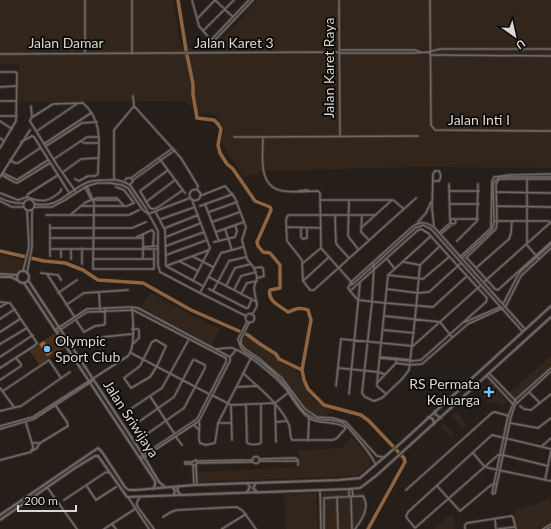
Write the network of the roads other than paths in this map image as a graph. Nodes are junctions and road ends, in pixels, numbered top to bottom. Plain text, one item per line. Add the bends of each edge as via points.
1 (85, 0) edge
2 (132, 0) edge
3 (196, 0) edge
4 (215, 0) edge
5 (234, 0) edge
6 (249, 0) edge
7 (253, 0) edge
8 (339, 0) edge
9 (430, 0) edge
10 (192, 1) edge
11 (225, 9) junction
12 (234, 18) junction
13 (197, 19) junction
14 (203, 31) junction
15 (551, 49) edge
16 (339, 50) junction
17 (432, 50) junction
18 (336, 52) junction
19 (420, 52) junction
20 (428, 52) junction
21 (85, 53) junction
22 (132, 53) junction
23 (339, 53) junction
24 (0, 54) edge
25 (431, 55) junction
26 (551, 56) edge
27 (0, 72) edge
28 (0, 86) edge
29 (16, 86) junction
30 (133, 96) dead end
31 (0, 101) edge
32 (16, 101) junction
33 (79, 103) junction
34 (31, 106) dead end
35 (134, 106) junction
36 (91, 113) junction
37 (0, 116) edge
38 (16, 116) junction
39 (32, 117) junction
40 (81, 120) junction
41 (0, 121) edge
42 (97, 122) junction
43 (82, 123) junction
44 (12, 129) junction
45 (30, 130) dead end
46 (551, 131) edge
47 (37, 132) junction
48 (340, 135) junction
49 (418, 136) dead end
50 (99, 137) junction
51 (234, 137) dead end
52 (264, 137) junction
53 (0, 138) edge
54 (4, 141) junction
55 (81, 141) junction
56 (21, 142) junction
57 (98, 143) junction
58 (45, 145) junction
59 (0, 148) edge
60 (40, 148) junction
61 (174, 149) junction
62 (98, 158) junction
63 (159, 158) junction
64 (54, 159) junction
65 (10, 160) junction
66 (48, 160) junction
67 (161, 160) junction
68 (50, 163) junction
69 (168, 170) junction
70 (63, 172) junction
71 (2, 174) junction
72 (58, 175) junction
73 (510, 176) junction
74 (542, 176) junction
75 (0, 177) edge
76 (551, 177) edge
77 (131, 178) junction
78 (527, 178) junction
79 (114, 179) junction
80 (75, 180) dead end
81 (133, 180) junction
82 (175, 180) junction
83 (124, 181) junction
84 (433, 181) junction
85 (17, 182) junction
86 (449, 184) dead end
87 (478, 184) dead end
88 (130, 185) junction
89 (86, 186) junction
90 (116, 187) dead end
91 (61, 189) dead end
92 (75, 189) junction
93 (183, 190) junction
94 (197, 190) junction
95 (449, 191) junction
96 (479, 191) junction
97 (76, 192) junction
98 (495, 192) junction
99 (551, 192) edge
100 (0, 193) edge
101 (70, 193) junction
102 (185, 193) dead end
103 (527, 193) junction
104 (233, 194) junction
105 (72, 195) junction
106 (27, 196) junction
107 (200, 196) junction
108 (416, 198) dead end
109 (0, 199) edge
110 (191, 199) junction
111 (493, 199) junction
112 (93, 200) junction
113 (321, 200) junction
114 (349, 200) junction
115 (392, 200) junction
116 (432, 200) junction
117 (146, 202) junction
118 (237, 202) junction
119 (24, 203) junction
120 (35, 204) junction
121 (205, 204) junction
122 (449, 204) junction
123 (479, 204) junction
124 (81, 206) junction
125 (94, 206) junction
126 (124, 206) junction
127 (200, 206) dead end
128 (497, 206) junction
129 (526, 206) junction
130 (24, 207) junction
131 (34, 207) junction
132 (195, 207) junction
133 (551, 207) edge
134 (404, 209) junction
135 (28, 210) junction
136 (32, 210) junction
137 (139, 210) dead end
138 (154, 210) junction
139 (208, 212) junction
140 (240, 212) junction
141 (148, 214) junction
142 (321, 214) junction
143 (46, 215) dead end
144 (70, 215) junction
145 (94, 215) junction
146 (198, 215) junction
147 (335, 215) junction
148 (348, 215) junction
149 (362, 215) junction
150 (376, 215) junction
151 (478, 219) junction
152 (160, 220) junction
153 (450, 220) junction
154 (455, 220) junction
155 (494, 221) junction
156 (512, 221) junction
157 (526, 221) junction
158 (146, 222) dead end
159 (212, 222) junction
160 (244, 222) junction
161 (201, 223) junction
162 (417, 223) junction
163 (551, 223) edge
164 (361, 224) junction
165 (451, 224) junction
166 (50, 225) dead end
167 (235, 225) junction
168 (365, 225) junction
169 (286, 227) junction
170 (434, 227) junction
171 (50, 228) junction
172 (93, 228) junction
173 (164, 228) junction
174 (301, 228) junction
175 (307, 228) junction
176 (321, 228) junction
177 (361, 228) junction
178 (415, 228) junction
179 (225, 229) junction
180 (417, 231) junction
181 (204, 232) junction
182 (215, 232) junction
183 (143, 234) junction
184 (440, 234) junction
185 (431, 236) junction
186 (488, 236) junction
187 (166, 237) junction
188 (50, 238) junction
189 (93, 238) junction
190 (136, 238) junction
191 (143, 238) junction
192 (229, 239) junction
193 (207, 240) junction
194 (369, 240) junction
195 (218, 241) junction
196 (457, 241) dead end
197 (214, 242) dead end
198 (551, 243) edge
199 (475, 244) junction
200 (153, 245) dead end
201 (526, 245) junction
202 (166, 246) junction
203 (440, 246) junction
204 (243, 247) junction
205 (390, 247) junction
206 (452, 247) junction
207 (50, 248) junction
208 (61, 248) junction
209 (71, 248) junction
210 (82, 248) junction
211 (93, 248) junction
212 (143, 248) junction
213 (158, 248) junction
214 (321, 248) junction
215 (551, 248) edge
216 (359, 249) junction
217 (392, 249) junction
218 (449, 249) junction
219 (209, 250) junction
220 (232, 250) junction
221 (154, 251) dead end
222 (166, 255) junction
223 (50, 256) dead end
224 (192, 256) junction
225 (379, 256) junction
226 (465, 256) junction
227 (536, 256) junction
228 (61, 257) dead end
229 (246, 257) junction
230 (329, 257) junction
231 (449, 257) junction
232 (349, 258) junction
233 (461, 258) junction
234 (71, 259) dead end
235 (93, 259) junction
236 (143, 259) junction
237 (154, 259) junction
238 (381, 259) junction
239 (387, 259) junction
240 (539, 259) junction
241 (302, 260) junction
242 (179, 261) junction
243 (305, 261) junction
244 (203, 262) junction
245 (372, 262) junction
246 (403, 262) junction
247 (461, 263) junction
248 (82, 264) dead end
249 (251, 264) junction
250 (302, 264) junction
251 (374, 265) junction
252 (420, 265) junction
253 (166, 266) junction
254 (458, 266) junction
255 (213, 267) junction
256 (339, 267) junction
257 (254, 268) junction
258 (476, 268) junction
259 (395, 269) junction
260 (374, 270) junction
261 (23, 271) junction
262 (198, 271) junction
263 (256, 272) junction
264 (27, 273) junction
265 (41, 273) dead end
266 (518, 273) junction
267 (47, 274) junction
268 (17, 275) junction
269 (388, 275) junction
270 (0, 276) edge
271 (467, 276) junction
272 (208, 277) junction
273 (302, 277) junction
274 (308, 277) junction
275 (480, 279) junction
276 (487, 279) junction
277 (17, 280) junction
278 (28, 280) junction
279 (61, 280) dead end
280 (77, 280) dead end
281 (257, 280) junction
282 (419, 280) junction
283 (193, 281) junction
284 (478, 281) junction
285 (218, 282) junction
286 (303, 282) junction
287 (351, 282) junction
288 (484, 282) junction
289 (24, 283) junction
290 (360, 283) junction
291 (481, 285) junction
292 (204, 286) junction
293 (226, 286) junction
294 (478, 288) junction
295 (209, 289) dead end
296 (387, 289) junction
297 (128, 290) dead end
298 (234, 290) junction
299 (213, 291) junction
300 (350, 291) junction
301 (99, 292) junction
302 (58, 293) junction
303 (418, 293) junction
304 (200, 294) junction
305 (241, 294) junction
306 (252, 299) junction
307 (358, 300) junction
308 (0, 302) edge
309 (8, 302) junction
310 (257, 302) junction
311 (372, 302) junction
312 (385, 303) junction
313 (66, 304) junction
314 (504, 305) junction
315 (132, 306) junction
316 (417, 306) junction
317 (551, 306) edge
318 (0, 307) edge
319 (105, 308) junction
320 (502, 308) junction
321 (15, 309) junction
322 (100, 310) junction
323 (132, 310) junction
324 (105, 311) junction
325 (252, 314) junction
326 (512, 314) junction
327 (246, 316) junction
328 (384, 316) junction
329 (510, 316) junction
330 (74, 317) junction
331 (551, 317) edge
332 (21, 318) junction
333 (0, 319) edge
334 (416, 319) junction
335 (76, 320) junction
336 (248, 322) junction
337 (440, 322) junction
338 (463, 323) junction
339 (27, 328) junction
340 (61, 328) junction
341 (132, 329) junction
342 (525, 329) junction
343 (383, 330) junction
344 (56, 331) junction
345 (522, 331) junction
346 (0, 332) edge
347 (414, 333) junction
348 (132, 334) junction
349 (33, 335) junction
350 (449, 335) junction
351 (190, 336) junction
352 (241, 336) junction
353 (452, 337) junction
354 (189, 339) junction
355 (354, 340) junction
356 (368, 342) junction
357 (94, 343) dead end
358 (0, 344) edge
359 (132, 344) junction
360 (381, 344) junction
361 (413, 346) junction
362 (215, 349) junction
363 (236, 350) junction
364 (131, 353) junction
365 (0, 357) edge
366 (380, 357) junction
367 (16, 358) junction
368 (230, 358) junction
369 (251, 358) junction
370 (144, 360) junction
371 (396, 360) junction
372 (411, 361) junction
373 (410, 365) junction
374 (157, 366) junction
375 (0, 368) edge
376 (338, 368) junction
377 (551, 368) edge
378 (351, 369) junction
379 (364, 370) junction
380 (70, 372) dead end
381 (378, 372) junction
382 (551, 372) edge
383 (170, 373) junction
384 (243, 373) junction
385 (489, 373) junction
386 (384, 374) junction
387 (487, 376) junction
388 (61, 378) junction
389 (0, 380) edge
390 (93, 380) junction
391 (183, 380) junction
392 (89, 382) junction
393 (377, 383) junction
394 (195, 386) junction
395 (258, 386) junction
396 (336, 386) dead end
397 (237, 387) junction
398 (0, 388) edge
399 (3, 391) junction
400 (529, 392) junction
401 (288, 393) junction
402 (211, 394) junction
403 (349, 394) dead end
404 (386, 394) junction
405 (551, 394) edge
406 (150, 396) junction
407 (272, 399) junction
408 (516, 400) junction
409 (269, 403) junction
410 (275, 403) junction
411 (540, 403) junction
412 (230, 404) junction
413 (246, 404) junction
414 (261, 404) junction
415 (515, 404) junction
416 (56, 406) junction
417 (520, 406) dead end
418 (14, 407) junction
419 (132, 408) dead end
420 (158, 409) junction
421 (0, 411) edge
422 (435, 411) junction
423 (510, 416) junction
424 (309, 417) junction
425 (428, 417) junction
426 (441, 418) junction
427 (551, 418) edge
428 (140, 421) dead end
429 (166, 421) junction
430 (199, 421) junction
431 (287, 421) junction
432 (0, 422) edge
433 (26, 422) junction
434 (276, 422) junction
435 (218, 423) junction
436 (231, 423) junction
437 (510, 423) junction
438 (434, 424) junction
439 (194, 425) junction
440 (1, 426) edge
441 (1, 429) edge
442 (199, 430) junction
443 (147, 434) dead end
444 (175, 435) junction
445 (505, 438) junction
446 (551, 438) edge
447 (232, 440) dead end
448 (308, 441) junction
449 (276, 442) dead end
450 (32, 443) junction
451 (40, 443) junction
452 (182, 445) dead end
453 (541, 447) junction
454 (96, 449) junction
455 (551, 450) edge
456 (31, 451) junction
457 (370, 453) junction
458 (473, 453) junction
459 (501, 455) junction
460 (96, 456) junction
461 (144, 456) junction
462 (376, 456) junction
463 (384, 457) junction
464 (141, 458) junction
465 (0, 460) edge
466 (259, 460) junction
467 (252, 461) junction
468 (192, 463) junction
469 (197, 463) junction
470 (298, 465) dead end
471 (375, 465) junction
472 (484, 466) junction
473 (548, 466) junction
474 (498, 470) junction
475 (111, 473) junction
476 (545, 480) junction
477 (551, 481) edge
478 (247, 482) junction
479 (257, 482) junction
480 (45, 484) junction
481 (86, 485) junction
482 (196, 485) junction
483 (116, 486) dead end
484 (179, 486) junction
485 (437, 486) junction
486 (47, 487) junction
487 (166, 487) junction
488 (171, 487) junction
489 (153, 489) junction
490 (349, 489) junction
491 (352, 489) junction
492 (320, 490) junction
493 (406, 490) dead end
494 (247, 492) junction
495 (258, 492) junction
496 (181, 494) junction
497 (173, 495) junction
498 (128, 496) junction
499 (141, 496) junction
500 (351, 496) junction
501 (337, 497) junction
502 (449, 499) junction
503 (64, 500) dead end
504 (135, 509) junction
505 (246, 514) junction
506 (0, 515) edge
507 (163, 517) dead end
508 (495, 519) junction
509 (0, 520) edge
510 (112, 524) junction
511 (551, 525) edge
512 (515, 528) edge
513 (77, 529) edge
514 (104, 529) edge
515 (116, 529) edge
516 (149, 529) edge
517 (154, 529) edge
518 (222, 529) edge
519 (256, 529) edge
520 (321, 529) edge
521 (324, 529) edge
522 (338, 529) edge
523 (352, 529) edge
524 (355, 529) edge
525 (465, 529) edge
526 (497, 529) edge
527 (544, 529) edge
528 (547, 529) edge

1 - 21 street
2 - 22 street
3 - 10 street
4 - 11 street
4 - 13 street
5 - 11 street
6 - 12 street
7 - 12 street
8 - 16 street, Jalan Karet Raya
9 - 17 street
10 - 13 street
11 - 12 street
11 - 14 street
12 - 14 street via 211,40
13 - 14 street
15 - 17 street
16 - 18 street
16 - 19 street
16 - 23 street, Jalan Karet Raya
17 - 20 street
17 - 25 street
18 - 22 street, Jalan Karet 3
18 - 23 street, Jalan Karet 3
19 - 20 street
19 - 23 street, Jalan Karet 3
20 - 25 street
21 - 22 street, Jalan Damar
21 - 24 street, Jalan Damar
23 - 48 street, Jalan Karet Raya
25 - 26 street
25 - 46 street, Jalan Inti I via 432,125 435,130
27 - 29 street via 17,73
28 - 29 street
29 - 32 street
30 - 35 street
31 - 32 street
32 - 38 street
33 - 36 street via 85,104
33 - 39 street via 53,104
33 - 47 street
34 - 39 street
35 - 61 street
35 - 79 street via 114,130
36 - 40 street
36 - 42 street
37 - 38 street
38 - 44 street
39 - 47 street via 30,120
40 - 43 street
40 - 58 street
41 - 44 street
42 - 43 street
42 - 50 street
43 - 58 street
44 - 54 street
45 - 56 street
47 - 58 street
48 - 49 street
48 - 52 street
50 - 55 street via 87,137
50 - 57 street
51 - 52 street
52 - 113 street via 263,169 267,181 280,190 319,192
53 - 54 street
54 - 59 street
55 - 57 street
55 - 64 street
56 - 60 street via 32,136
56 - 65 street
57 - 62 street
58 - 64 street
60 - 65 street via 18,163
60 - 66 street
61 - 63 street
61 - 67 street
61 - 94 street via 198,186
62 - 70 street via 82,159
62 - 80 street via 98,175
63 - 67 street
63 - 77 street
64 - 70 street
65 - 71 street
66 - 68 street
66 - 85 street
67 - 69 street
67 - 81 street
68 - 72 street
68 - 85 street
69 - 82 street
69 - 117 street via 140,191
70 - 92 street
71 - 75 street
71 - 85 street
72 - 101 street
72 - 106 street
73 - 74 street
73 - 78 street
73 - 98 street via 495,181
73 - 111 street via 494,178
74 - 76 street
74 - 78 street
76 - 78 street
77 - 81 street
77 - 83 street
78 - 98 street via 499,179
78 - 103 street
79 - 83 street
79 - 92 street via 93,181
81 - 88 street
82 - 93 street
82 - 117 street
83 - 88 street
84 - 84 street via 441,179 439,171 434,172
84 - 116 street
86 - 95 street
87 - 96 street
88 - 141 street
89 - 97 street
89 - 112 street
89 - 141 street via 98,183 122,185 128,188
90 - 126 street via 124,190 134,203
91 - 106 street via 47,201
92 - 97 street
92 - 101 street
93 - 102 street
93 - 138 street
94 - 107 street
94 - 110 street via 191,192
95 - 96 street
95 - 122 street
96 - 123 street
97 - 105 street
98 - 103 street
98 - 111 street
98 - 128 street
99 - 103 street
100 - 106 street via 18,200
101 - 105 street
101 - 120 street via 50,204
103 - 129 street
104 - 107 street via 225,186
104 - 118 street
104 - 121 street
105 - 131 street via 52,207
107 - 110 street via 196,200
108 - 134 street
109 - 119 street
109 - 130 street via 12,207
110 - 132 street
110 - 138 street
111 - 155 street
112 - 124 street
112 - 125 street
112 - 126 street via 117,198
113 - 114 street
113 - 142 street
114 - 115 street
114 - 148 street
115 - 134 street via 396,200
115 - 150 street
116 - 162 street via 426,213
116 - 170 street
117 - 138 street
118 - 139 street
118 - 140 street
119 - 120 street via 30,200
119 - 130 street
120 - 131 street
121 - 127 street
121 - 139 street
122 - 123 street
122 - 153 street
123 - 151 street
124 - 125 street
124 - 144 street
125 - 126 street
125 - 145 street
128 - 129 street
128 - 155 street
129 - 133 street
129 - 157 street
130 - 135 street
131 - 136 street
132 - 146 street
132 - 152 street
134 - 194 street
135 - 136 street
135 - 261 street via 28,247
136 - 264 street via 32,247
137 - 145 street via 129,214
138 - 141 street
138 - 152 street
139 - 159 street
140 - 159 street
140 - 160 street
141 - 213 street via 158,231
142 - 147 street
142 - 169 street via 289,214
142 - 176 street
143 - 144 street
144 - 145 street
145 - 172 street
146 - 161 street
146 - 173 street
147 - 148 street
147 - 232 street via 336,243
148 - 149 street
148 - 216 street via 348,237
149 - 150 street
149 - 164 street
150 - 168 street
151 - 154 street
151 - 196 street via 476,224
152 - 173 street
153 - 154 street
153 - 165 street
154 - 165 street via 455,223
155 - 156 street
155 - 186 street
155 - 199 street via 490,230
156 - 157 street
156 - 258 street via 508,239
157 - 163 street
157 - 201 street
158 - 172 street via 132,228
159 - 182 street
160 - 167 street
160 - 204 street via 246,229 242,237
161 - 181 street
161 - 187 street
162 - 170 street via 428,223
162 - 205 street
163 - 201 street
164 - 168 street
164 - 177 street
165 - 184 street
166 - 171 street
167 - 179 street
167 - 192 street via 235,237
168 - 177 street
169 - 174 street
169 - 241 street via 287,241
170 - 184 street
171 - 172 street
171 - 188 street
172 - 189 street
173 - 187 street
174 - 175 street
174 - 175 street via 301,237 305,239
175 - 176 street
176 - 214 street
177 - 194 street via 361,232
178 - 180 street
178 - 217 street
178 - 218 street via 422,225 431,230
179 - 182 street
179 - 192 street
180 - 185 street via 423,230
180 - 239 street
181 - 193 street
181 - 202 street
182 - 195 street
183 - 190 street
183 - 191 street
183 - 200 street via 152,230
184 - 206 street
185 - 203 street
185 - 246 street
186 - 199 street
186 - 226 street
187 - 202 street
188 - 189 street
188 - 207 street
189 - 190 street
189 - 211 street
190 - 191 street
191 - 212 street
192 - 195 street
192 - 220 street
193 - 219 street
193 - 222 street
194 - 216 street
195 - 197 street
198 - 227 street
199 - 226 street
201 - 227 street
201 - 276 street
202 - 222 street
203 - 231 street
203 - 252 street
204 - 220 street
204 - 229 street
205 - 217 street
205 - 225 street
206 - 218 street
206 - 233 street
207 - 208 street
207 - 223 street
208 - 209 street
208 - 228 street
209 - 210 street
209 - 234 street
210 - 211 street
210 - 248 street
211 - 212 street
211 - 235 street
212 - 213 street
212 - 236 street
213 - 304 street via 160,272
214 - 230 street
214 - 243 street
215 - 240 street
216 - 232 street
217 - 238 street
218 - 247 street
219 - 224 street
219 - 244 street
220 - 255 street via 221,253
221 - 237 street
222 - 253 street
224 - 242 street
224 - 244 street
225 - 238 street
225 - 245 street
226 - 233 street
226 - 258 street
227 - 240 street
227 - 266 street
229 - 249 street
229 - 285 street via 229,261
230 - 256 street
230 - 274 street
231 - 254 street
231 - 282 street via 424,279
232 - 256 street
233 - 275 street
235 - 236 street
235 - 237 street via 93,269 154,269
236 - 237 street
238 - 251 street
239 - 259 street
239 - 260 street
240 - 314 street via 521,276
241 - 243 street
241 - 250 street
242 - 253 street
242 - 262 street
243 - 250 street
244 - 255 street
244 - 262 street
245 - 251 street
245 - 287 street
246 - 252 street
246 - 259 street
247 - 254 street
247 - 284 street
249 - 257 street
249 - 293 street via 235,268
250 - 273 street
251 - 260 street
251 - 287 street
252 - 282 street
253 - 283 street
254 - 271 street
254 - 303 street via 430,292
255 - 272 street
256 - 286 street via 313,291
256 - 287 street
257 - 263 street
257 - 281 street via 262,267 265,275
258 - 276 street
259 - 269 street
260 - 290 street
260 - 311 street
261 - 264 street
261 - 268 street
262 - 283 street
263 - 281 street
263 - 298 street via 240,276
264 - 278 street
265 - 267 street
266 - 276 street via 498,290
266 - 314 street
267 - 279 street via 58,275
267 - 302 street
268 - 270 street
268 - 277 street
269 - 282 street
269 - 296 street
270 - 277 street
271 - 294 street
271 - 316 street via 434,306
272 - 285 street
272 - 292 street
273 - 274 street
273 - 286 street
274 - 286 street
275 - 284 street
275 - 288 street
276 - 288 street
277 - 289 street
278 - 289 street
278 - 340 street, Jalan Sriwijaya
280 - 302 street
281 - 305 street via 247,283
281 - 310 street via 254,292
282 - 303 street
283 - 292 street
284 - 291 street
285 - 293 street
285 - 299 street
287 - 300 street via 348,288
288 - 314 street
289 - 344 street, Jalan Sriwijaya
290 - 300 street
290 - 307 street
291 - 294 street
291 - 320 street
292 - 304 street
293 - 298 street
294 - 337 street
294 - 338 street via 487,300
295 - 299 street
296 - 303 street
296 - 312 street
297 - 301 street
298 - 305 street
299 - 306 street via 246,308
300 - 307 street
301 - 313 street via 84,292
301 - 322 street
302 - 313 street
303 - 316 street
304 - 327 street
305 - 306 street
306 - 310 street
307 - 311 street
307 - 355 street
308 - 309 street
309 - 318 street
309 - 321 street
310 - 325 street
311 - 312 street
311 - 356 street
312 - 316 street
312 - 328 street
313 - 330 street
314 - 326 street
315 - 319 street
315 - 323 street
315 - 351 street
316 - 334 street
317 - 342 street
319 - 322 street
319 - 324 street
320 - 329 street
320 - 338 street
320 - 353 street via 468,324
321 - 332 street
321 - 333 street
322 - 324 street
322 - 330 street via 87,309
322 - 335 street via 87,312
323 - 324 street
323 - 341 street
323 - 354 street
324 - 335 street via 104,324 84,332
325 - 327 street
325 - 336 street via 254,319
326 - 329 street
326 - 342 street
327 - 336 street
328 - 334 street
328 - 343 street
329 - 345 street
330 - 335 street
330 - 340 street
331 - 385 street
332 - 339 street
332 - 346 street
334 - 337 street
334 - 347 street
335 - 340 street
336 - 352 street
337 - 350 street
337 - 361 street
338 - 350 street
339 - 349 street
339 - 358 street
340 - 344 street
340 - 390 street, Jalan Sriwijaya
341 - 348 street
341 - 359 street via 139,330 138,338
342 - 345 street
343 - 347 street
343 - 360 street
344 - 392 street, Jalan Sriwijaya
345 - 422 street
347 - 361 street
348 - 357 street via 104,337
348 - 359 street
349 - 365 street
349 - 367 street via 36,344
350 - 353 street
350 - 372 street via 421,360
351 - 354 street
351 - 362 street
352 - 457 street via 238,342 241,348 280,380 304,411 316,419 345,424
352 - 462 street via 243,347 282,378 305,409 317,417 346,422
353 - 373 street via 423,364
354 - 383 street
354 - 402 street via 225,357 226,362
355 - 356 street
355 - 376 street via 340,341
355 - 378 street
356 - 360 street
356 - 379 street
359 - 364 street
360 - 361 street
360 - 366 street
361 - 372 street
362 - 363 street via 230,347
362 - 368 street
363 - 368 street
363 - 369 street
364 - 370 street
364 - 390 street
366 - 371 street
366 - 381 street
367 - 375 street
367 - 389 street via 21,366
368 - 402 street
369 - 384 street
369 - 401 street
370 - 374 street
370 - 374 street via 153,341 158,340 166,347
370 - 374 street via 124,378 131,388 150,377
371 - 372 street
371 - 373 street
371 - 386 street
372 - 373 street
373 - 404 street via 407,374
374 - 383 street
376 - 378 street
376 - 396 street
377 - 408 street
378 - 379 street
378 - 403 street
379 - 381 street
379 - 404 street via 363,395 376,401
380 - 388 street
381 - 386 street
381 - 393 street
382 - 400 street
383 - 391 street
383 - 406 street via 162,388
384 - 395 street
384 - 397 street
385 - 387 street
385 - 408 street
386 - 393 street
387 - 415 street
387 - 426 street
388 - 399 street via 49,360
388 - 418 street via 21,406
390 - 392 street
390 - 461 street, Jalan Sriwijaya
391 - 394 street
391 - 394 street via 193,360 204,364 205,368
391 - 420 street via 174,396
392 - 416 street
392 - 440 street via 33,417
392 - 464 street, Jalan Sriwijaya
393 - 404 street
394 - 402 street
394 - 429 street via 185,407
395 - 397 street
395 - 407 street
397 - 412 street
398 - 399 street
399 - 418 street
400 - 411 street
400 - 415 street
401 - 410 street
401 - 424 street via 301,411
402 - 412 street
402 - 430 street
402 - 444 street via 197,419
405 - 411 street
406 - 419 street
406 - 420 street
407 - 409 street
407 - 410 street
408 - 415 street
409 - 410 street
409 - 414 street
410 - 431 street
410 - 434 street
411 - 417 street via 530,410
412 - 413 street
412 - 435 street
412 - 436 street
413 - 414 street
413 - 414 street via 247,442 258,444 261,443
415 - 423 street
416 - 433 street
416 - 451 street via 68,426
418 - 421 street
420 - 428 street
420 - 429 street
422 - 425 street
422 - 426 street
423 - 437 street
423 - 445 street
423 - 493 street via 492,412
424 - 448 street
424 - 448 street via 345,428 335,440
425 - 438 street via 433,419
425 - 463 street
426 - 438 street
427 - 437 street via 538,428
429 - 443 street
429 - 444 street
430 - 439 street
430 - 442 street
431 - 434 street
431 - 448 street via 292,440
432 - 440 street
433 - 441 street
433 - 450 street
434 - 449 street
435 - 436 street
435 - 442 street via 216,441 212,444 200,443
436 - 447 street
437 - 445 street
438 - 491 street via 363,486
439 - 442 street
439 - 444 street
440 - 441 street
444 - 452 street
444 - 461 street
445 - 453 street
445 - 458 street via 491,436
445 - 459 street
446 - 453 street
450 - 451 street
450 - 456 street
451 - 456 street
453 - 455 street
454 - 460 street
454 - 480 street
454 - 489 street via 101,450 129,490
455 - 473 street
456 - 465 street
457 - 462 street
457 - 471 street
458 - 472 street
458 - 485 street
459 - 472 street
459 - 473 street
459 - 474 street
460 - 475 street
460 - 486 street
461 - 464 street
461 - 487 street, Jalan Sriwijaya via 159,482
462 - 463 street
463 - 471 street
464 - 489 street, Jalan Sriwijaya via 155,481
466 - 467 street via 255,457
466 - 467 street via 256,464
466 - 470 street via 294,458 297,459
467 - 469 street
468 - 469 street
468 - 469 street via 194,460
468 - 482 street
469 - 482 street
471 - 479 street via 356,479
472 - 474 street
472 - 502 street
473 - 476 street
474 - 476 street
474 - 502 street via 495,484 460,511
475 - 481 street via 106,472
475 - 498 street
476 - 477 street
478 - 479 street
478 - 482 street
478 - 494 street via 250,487
479 - 495 street via 253,488
480 - 486 street
480 - 506 street
481 - 483 street via 96,500
481 - 503 street
482 - 484 street
484 - 488 street
484 - 496 street via 178,491
485 - 502 street
485 - 502 street via 406,514 409,523 415,528
486 - 509 street
486 - 513 street
487 - 488 street
487 - 489 street
488 - 497 street via 175,491
490 - 491 street
490 - 492 street
490 - 500 street
491 - 500 street
492 - 495 street
492 - 520 street
494 - 495 street
494 - 496 street
496 - 497 street
497 - 499 street
498 - 499 street
498 - 504 street
499 - 517 street via 137,506
500 - 501 street
500 - 523 street
500 - 524 street via 365,498 365,513
501 - 521 street via 323,498
501 - 522 street
504 - 510 street
504 - 516 street
505 - 507 street via 241,508 235,507 177,510
505 - 518 street
505 - 519 street
508 - 512 street via 512,517
508 - 525 street via 467,523
508 - 526 street
510 - 514 street
510 - 515 street
511 - 527 street
511 - 528 street
512 - 526 street

